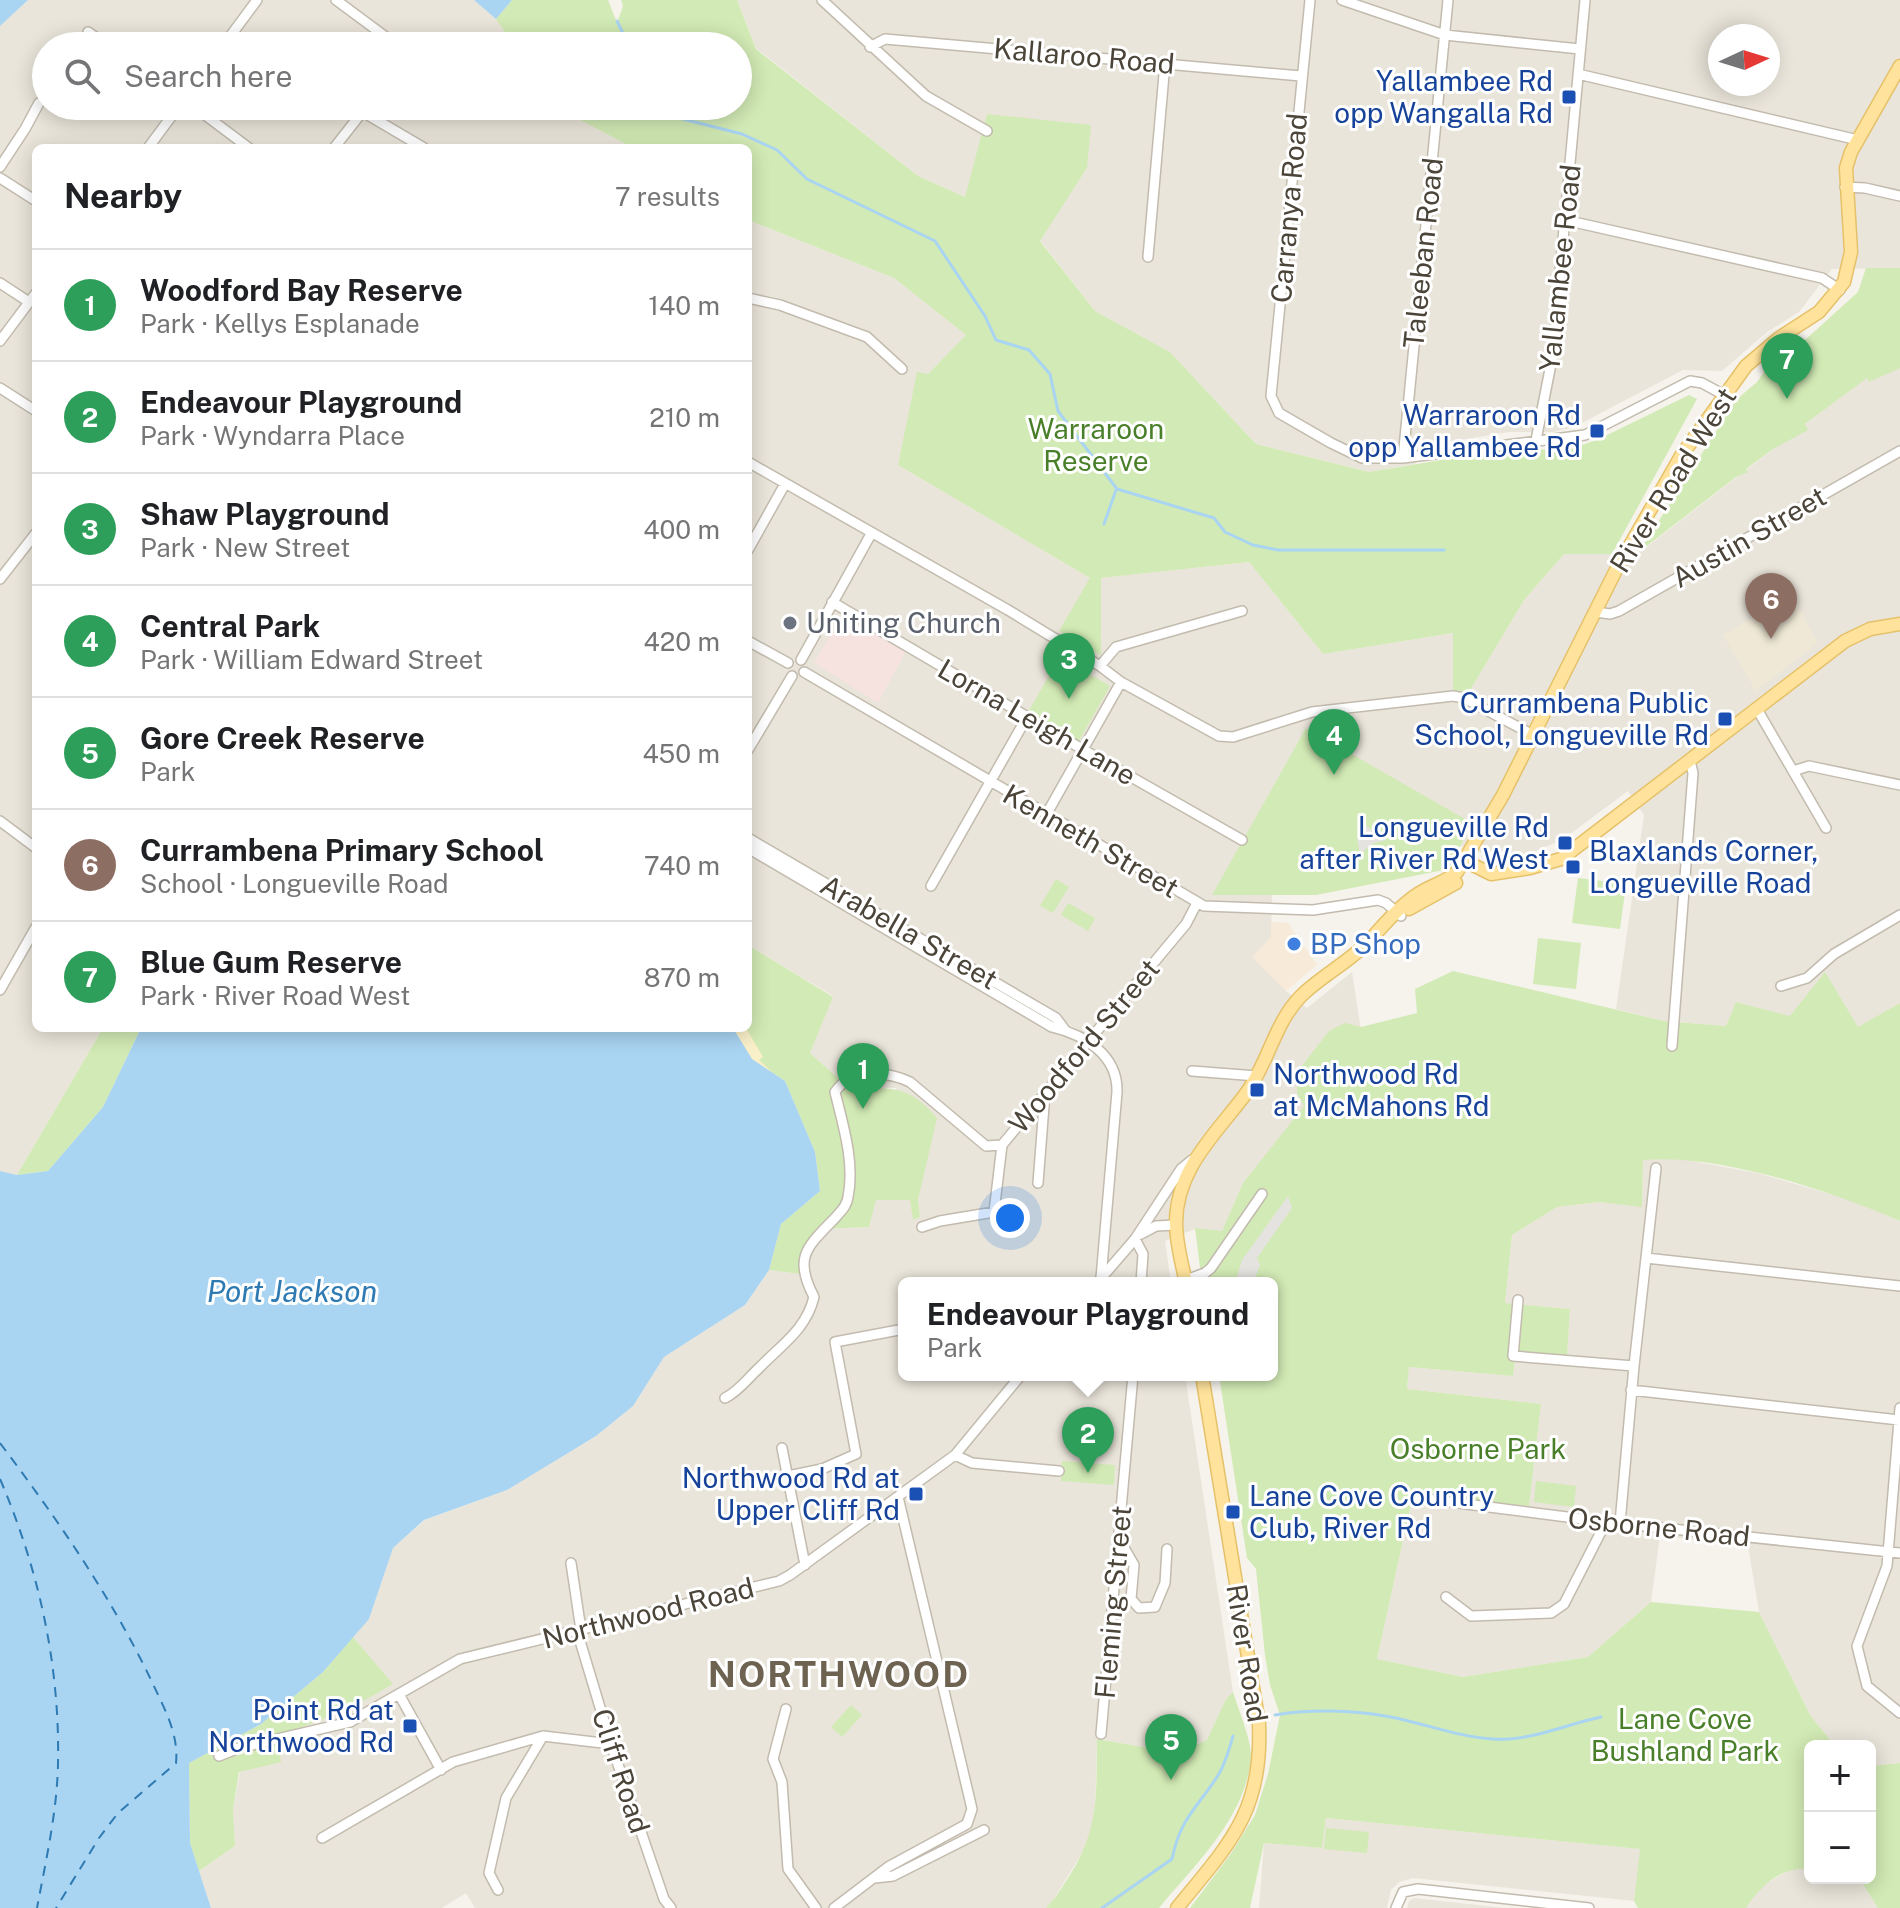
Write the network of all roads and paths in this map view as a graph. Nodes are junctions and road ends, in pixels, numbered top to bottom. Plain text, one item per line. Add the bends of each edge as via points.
1 (257, 0) edge
2 (336, 0) edge
3 (822, 0) edge
4 (1310, 0) edge
5 (1342, 0) edge
6 (1448, 0) edge
7 (1585, 0) edge
8 (233, 32) edge
9 (379, 32) edge
10 (1445, 35) junction
11 (867, 43) junction
12 (1580, 49) junction
13 (1165, 63) junction
14 (1900, 66) edge
15 (1578, 74) junction
16 (1301, 76) junction
17 (32, 114) edge
18 (169, 120) edge
19 (212, 120) edge
20 (356, 120) edge
21 (382, 120) edge
22 (987, 131) dead end
23 (1858, 140) junction
24 (151, 144) edge
25 (244, 144) edge
26 (337, 144) edge
27 (418, 144) edge
28 (0, 167) edge
29 (0, 178) edge
30 (1845, 187) junction
31 (1900, 196) edge
32 (32, 198) edge
33 (1565, 220) junction
34 (1148, 257) dead end
35 (0, 283) edge
36 (1840, 290) junction
37 (32, 298) edge
38 (32, 299) edge
39 (752, 299) edge
40 (0, 341) edge
41 (902, 369) dead end
42 (0, 388) edge
43 (1724, 395) junction
44 (32, 408) edge
45 (1536, 440) junction
46 (1899, 454) edge
47 (1403, 458) junction
48 (752, 464) edge
49 (785, 484) junction
50 (871, 534) junction
51 (32, 538) edge
52 (752, 543) edge
53 (0, 579) edge
54 (832, 602) junction
55 (1242, 611) dead end
56 (1596, 612) junction
57 (1900, 624) edge
58 (752, 643) edge
59 (801, 660) junction
60 (788, 663) junction
61 (1100, 666) junction
62 (804, 672) junction
63 (792, 676) junction
64 (1121, 682) junction
65 (1757, 709) junction
66 (1027, 717) junction
67 (1533, 735) junction
68 (752, 743) edge
69 (1082, 749) junction
70 (1690, 761) junction
71 (1793, 771) junction
72 (990, 782) junction
73 (1900, 785) edge
74 (1046, 815) junction
75 (0, 821) edge
76 (1826, 828) dead end
77 (752, 840) edge
78 (1242, 840) dead end
79 (32, 845) edge
80 (752, 850) edge
81 (1466, 862) junction
82 (931, 886) dead end
83 (1197, 903) junction
84 (1399, 914) junction
85 (1900, 915) edge
86 (32, 934) edge
87 (1781, 986) dead end
88 (0, 990) edge
89 (1065, 1030) junction
90 (1087, 1042) junction
91 (1672, 1046) dead end
92 (1192, 1071) dead end
93 (1257, 1076) junction
94 (1045, 1093) junction
95 (1002, 1145) junction
96 (1195, 1158) junction
97 (1656, 1168) dead end
98 (1038, 1183) dead end
99 (1262, 1194) dead end
100 (1175, 1225) junction
101 (922, 1227) dead end
102 (1135, 1239) junction
103 (1646, 1258) junction
104 (1099, 1277) edge
105 (1102, 1277) edge
106 (1141, 1277) edge
107 (1185, 1277) edge
108 (1197, 1277) edge
109 (1900, 1286) edge
110 (1518, 1300) dead end
111 (898, 1330) edge
112 (1634, 1366) junction
113 (1016, 1381) edge
114 (1132, 1381) edge
115 (1203, 1381) edge
116 (1631, 1390) junction
117 (725, 1398) dead end
118 (1900, 1408) edge
119 (1899, 1420) edge
120 (782, 1448) dead end
121 (955, 1455) junction
122 (1059, 1471) dead end
123 (788, 1476) junction
124 (898, 1497) junction
125 (1419, 1498) dead end
126 (1606, 1522) junction
127 (1620, 1523) junction
128 (1118, 1545) junction
129 (1167, 1549) dead end
130 (1889, 1552) junction
131 (1900, 1553) edge
132 (571, 1563) dead end
133 (805, 1565) junction
134 (1446, 1597) dead end
135 (579, 1631) junction
136 (400, 1696) junction
137 (786, 1709) dead end
138 (1900, 1713) edge
139 (1101, 1734) dead end
140 (543, 1736) junction
141 (611, 1744) junction
142 (219, 1756) dead end
143 (441, 1770) junction
144 (984, 1830) dead end
145 (322, 1838) dead end
146 (873, 1879) junction
147 (498, 1890) dead end
148 (671, 1908) edge
149 (816, 1908) edge
150 (834, 1908) edge
151 (1177, 1908) edge
152 (1396, 1908) edge
153 (1589, 1908) edge

1 - 8 street
2 - 9 street
3 - 11 street
4 - 16 street, Carranya Road
5 - 10 street
6 - 10 street, Taleeban Road
7 - 12 street, Yallambee Road
10 - 12 street
10 - 47 street, Taleeban Road
11 - 13 street, Kallaroo Road via 885,39
11 - 22 street via 935,103
12 - 15 street, Yallambee Road
13 - 16 street, Kallaroo Road
13 - 34 street
14 - 23 main road
15 - 23 street
15 - 33 street, Yallambee Road
16 - 47 street, Carranya Road via 1271,396 1279,413 1319,438 1362,458
17 - 28 street
18 - 24 street
19 - 25 street
20 - 26 street
21 - 27 street
23 - 30 main road via 1848,160
29 - 32 street
30 - 31 street
30 - 36 main road via 1851,252
33 - 36 street via 1822,278
33 - 45 street, Yallambee Road via 1552,359
35 - 37 street
36 - 43 main road, River Road West via 1746,366
38 - 40 street
39 - 41 street via 867,337
42 - 44 street
43 - 45 street via 1690,381 1585,435
43 - 56 main road, River Road West via 1681,456
45 - 47 street
46 - 56 street, Austin Street via 1619,611
48 - 49 street
49 - 50 street
49 - 52 street
50 - 54 street
50 - 61 street
51 - 53 street
54 - 59 street
54 - 66 street, Lorna Leigh Lane
55 - 61 street via 1116,647
56 - 67 main road, River Road West
57 - 65 main road via 1870,629 1845,641
58 - 60 street
59 - 60 street
59 - 62 street
60 - 63 street
61 - 64 street
62 - 63 street
62 - 72 street, Kenneth Street
63 - 68 street
64 - 67 street via 1219,736 1233,737 1312,712 1453,696
64 - 69 street
65 - 70 main road
65 - 71 street
66 - 69 street, Lorna Leigh Lane
66 - 72 street
67 - 81 main road, River Road West
69 - 74 street
69 - 78 street, Lorna Leigh Lane
70 - 81 main road via 1561,859 1496,874
70 - 91 street via 1693,783
71 - 73 street via 1809,766
71 - 76 street
72 - 74 street, Kenneth Street
72 - 82 street
74 - 83 street, Kenneth Street
75 - 79 street
77 - 89 street, Arabella Street via 1056,1018
80 - 89 street, Arabella Street
81 - 84 main road via 1455,884
83 - 84 street, Kenneth Street via 1313,910 1378,900
83 - 90 street, Woodford Street via 1186,924
84 - 93 main road via 1300,997
85 - 87 street via 1834,954 1807,978
86 - 88 street
89 - 90 street, Arabella Street
90 - 94 street, Woodford Street
90 - 104 street, Arabella Street via 1111,1062 1117,1081
92 - 93 street
93 - 96 main road
94 - 95 street, Woodford Street
94 - 98 street
95 - 101 street via 994,1212
95 - 117 street, Woodford Street via 986,1146 899,1076 850,1077 841,1082 835,1092 847,1153 848,1200 807,1247 803,1273 814,1297 810,1313 788,1343
96 - 100 main road via 1180,1191
96 - 102 street via 1181,1169
97 - 103 street
99 - 108 street via 1211,1268
100 - 102 street via 1150,1228
100 - 107 main road
102 - 105 street
102 - 106 street via 1143,1254
103 - 109 street
103 - 112 street
110 - 112 street via 1513,1356
111 - 123 street via 835,1342 856,1454
112 - 116 street
113 - 121 street, Northwood Road
114 - 128 street, Fleming Street
115 - 151 main road, River Road via 1260,1756 1255,1791 1241,1825
116 - 119 street
116 - 127 street
118 - 119 street
119 - 130 street
120 - 123 street
121 - 122 street via 972,1463
121 - 124 street, Northwood Road
123 - 133 street
124 - 133 street, Northwood Road
124 - 146 street via 972,1809 967,1824
125 - 126 street, Osborne Road
126 - 127 street, Osborne Road
126 - 134 street via 1558,1610 1471,1616
127 - 130 street, Osborne Road
128 - 129 street via 1134,1565 1131,1599 1139,1608 1155,1607 1165,1583
128 - 139 street, Fleming Street
130 - 131 street, Osborne Road
130 - 138 street via 1857,1646 1867,1686
132 - 135 street, Cliff Road
133 - 135 street, Northwood Road via 779,1581
135 - 136 street, Northwood Road via 460,1659
135 - 141 street, Cliff Road
136 - 142 street, Northwood Road via 350,1722
136 - 143 street
137 - 149 street via 773,1759 782,1782 788,1869
140 - 141 street
140 - 143 street
140 - 147 street via 506,1798 489,1873
141 - 148 street, Cliff Road
143 - 145 street
144 - 146 street via 893,1876
146 - 150 street
152 - 153 street via 1403,1892 1418,1889

